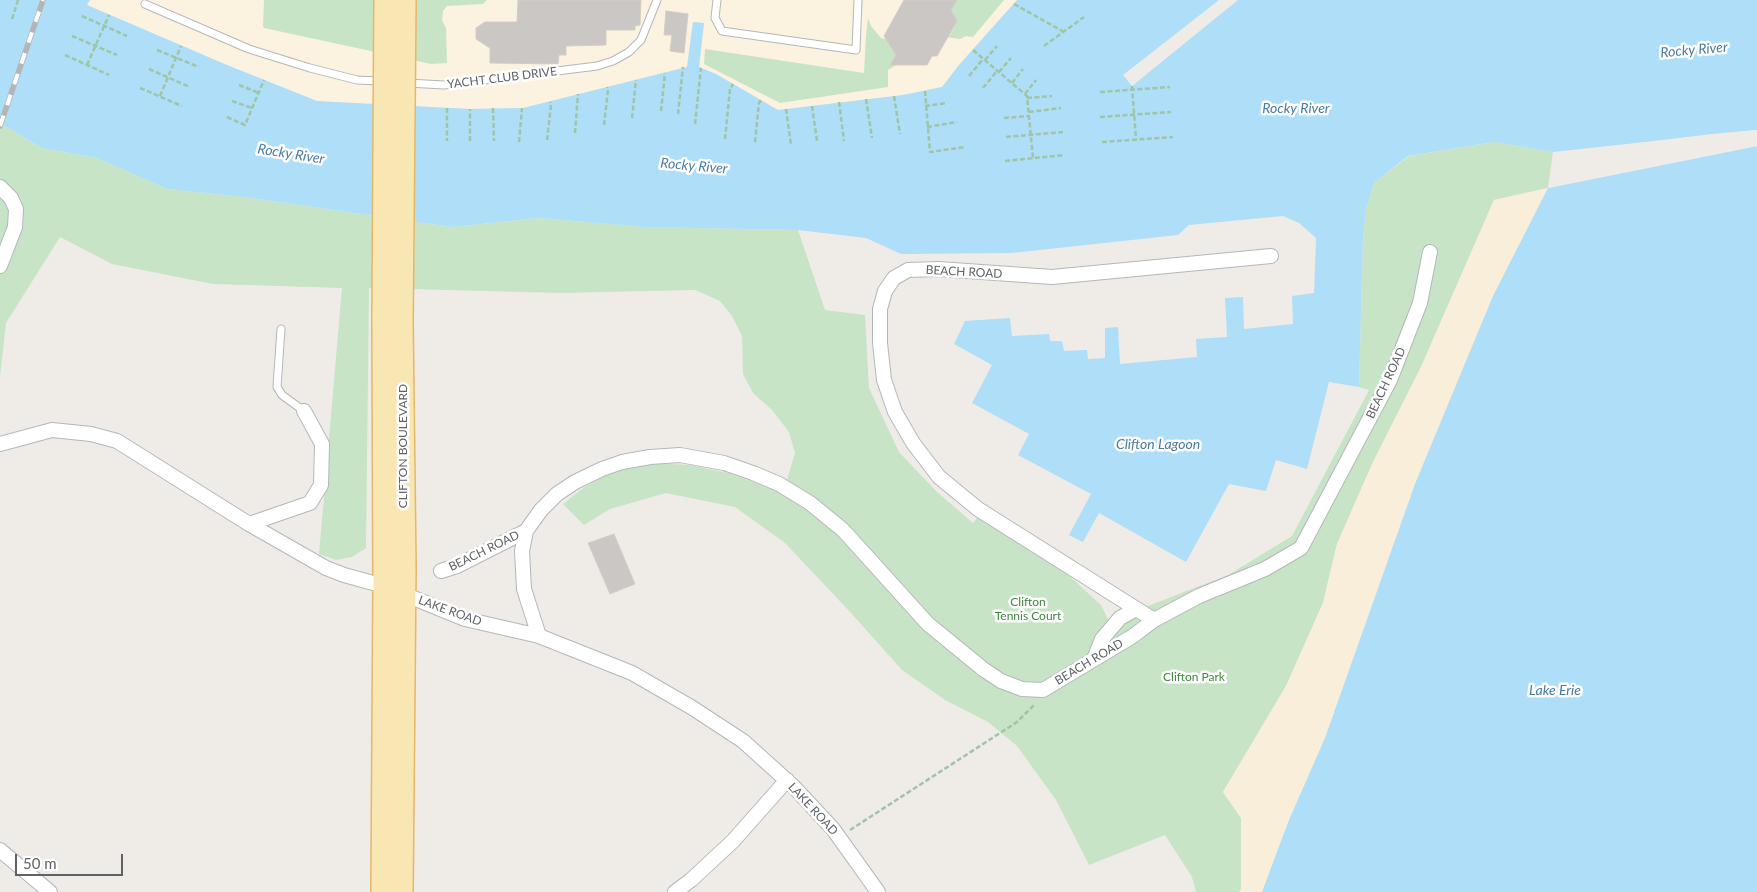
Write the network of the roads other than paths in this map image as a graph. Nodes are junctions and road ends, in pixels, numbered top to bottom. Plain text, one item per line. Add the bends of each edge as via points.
1 (385, 0) edge
2 (405, 0) edge
3 (657, 0) edge
4 (717, 0) edge
5 (858, 0) edge
6 (146, 4) dead end
7 (0, 187) edge
8 (1430, 252) dead end
9 (1271, 256) dead end
10 (0, 266) edge
11 (392, 320) junction
12 (281, 329) dead end
13 (304, 410) joint
14 (0, 444) edge
15 (249, 524) junction
16 (526, 531) junction
17 (441, 571) dead end
18 (384, 586) junction
19 (404, 594) junction
20 (1136, 609) junction
21 (1154, 620) junction
22 (539, 636) junction
23 (1094, 659) junction
24 (787, 780) junction
25 (0, 850) edge
26 (50, 892) edge
27 (382, 892) edge
28 (402, 892) edge
29 (675, 892) edge
30 (878, 892) edge

1 - 11 main road, CLIFTON BOULEVARD, bridge
2 - 11 main road, CLIFTON BOULEVARD, bridge
3 - 6 lane, YACHT CLUB DRIVE via 642,40 612,61 596,66 444,85 357,80 310,68 249,49
4 - 5 lane via 715,18 722,31 856,50
7 - 10 street via 16,209 15,227
8 - 21 street, BEACH ROAD via 1420,303 1390,380 1301,548 1265,569 1199,596
9 - 20 street, BEACH ROAD via 1052,277 939,269 908,270 894,278 885,291 880,309 884,380 895,412 939,477 978,510
11 - 18 main road, CLIFTON BOULEVARD
11 - 19 main road, CLIFTON BOULEVARD
12 - 13 lane via 277,387
13 - 15 street via 322,444 321,485 310,502
14 - 15 street, LAKE ROAD via 52,430 117,441
15 - 18 street, LAKE ROAD via 326,568
16 - 17 street, BEACH ROAD
16 - 22 street, BEACH ROAD via 522,551 524,589
16 - 23 street, BEACH ROAD via 540,510 557,494 609,466 650,457 680,455 724,464 779,484 810,503 843,530 928,624 1001,681 1022,690 1043,690
18 - 19 street, LAKE ROAD
18 - 27 main road, CLIFTON BOULEVARD
19 - 22 street, LAKE ROAD via 465,619
19 - 28 main road, CLIFTON BOULEVARD
20 - 21 street, BEACH ROAD
20 - 23 street via 1120,618 1102,639
21 - 23 street, BEACH ROAD
22 - 24 street, LAKE ROAD via 632,673 688,705 743,741
24 - 29 street via 733,841
24 - 30 street, LAKE ROAD via 839,837
25 - 26 street

